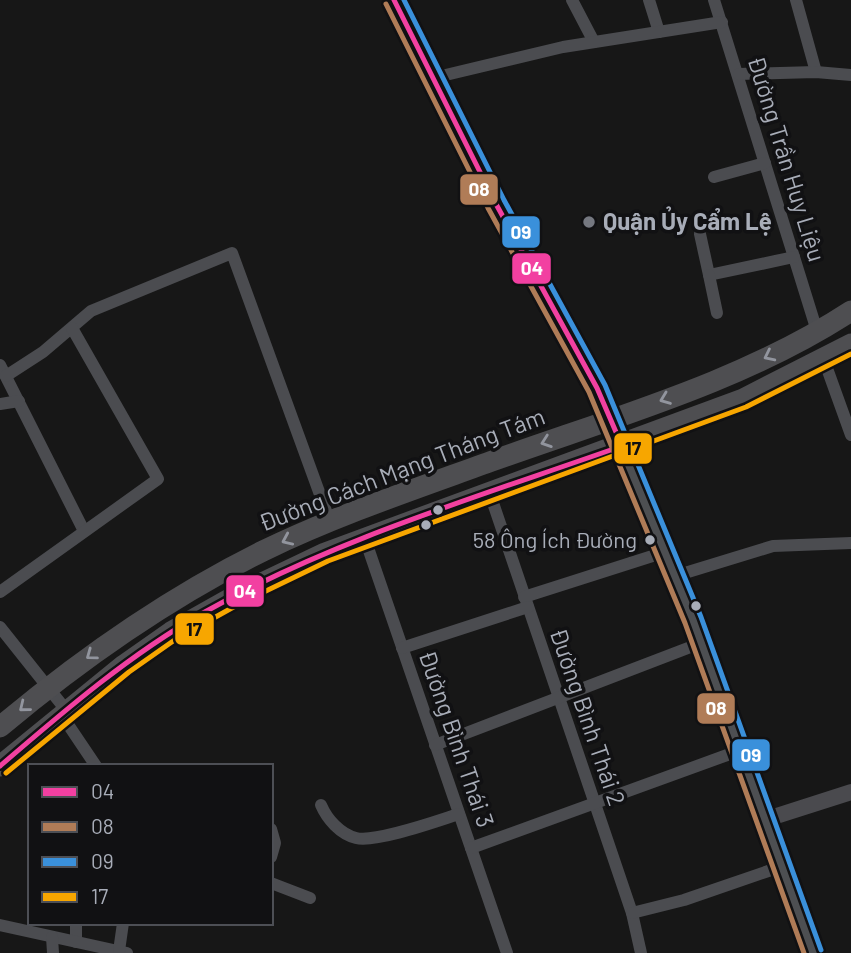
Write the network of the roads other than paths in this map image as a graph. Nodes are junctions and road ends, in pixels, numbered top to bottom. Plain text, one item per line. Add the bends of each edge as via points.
1 (394, 0) edge
2 (572, 0) edge
3 (649, 0) edge
4 (714, 0) edge
5 (796, 0) edge
6 (722, 22) junction
7 (659, 32) junction
8 (594, 42) junction
9 (816, 72) junction
10 (739, 74) junction
11 (851, 75) edge
12 (433, 78) junction
13 (765, 163) junction
14 (714, 177) dead end
15 (700, 234) dead end
16 (794, 257) junction
17 (709, 275) junction
18 (851, 311) edge
19 (717, 313) dead end
20 (72, 328) junction
21 (817, 331) junction
22 (851, 344) edge
23 (824, 360) junction
24 (3, 370) edge
25 (19, 401) junction
26 (0, 404) edge
27 (610, 419) junction
28 (851, 435) edge
29 (622, 446) junction
30 (490, 494) junction
31 (330, 522) junction
32 (84, 531) junction
33 (365, 539) junction
34 (851, 543) edge
35 (665, 552) junction
36 (675, 576) junction
37 (0, 592) edge
38 (526, 602) junction
39 (0, 627) edge
40 (702, 643) junction
41 (402, 648) junction
42 (48, 688) junction
43 (557, 699) junction
44 (64, 712) junction
45 (0, 727) edge
46 (435, 745) junction
47 (741, 750) junction
48 (95, 764) edge
49 (0, 766) edge
50 (851, 792) edge
51 (594, 804) junction
52 (321, 805) dead end
53 (459, 814) junction
54 (767, 819) junction
55 (471, 848) junction
56 (783, 866) junction
57 (273, 884) edge
58 (310, 898) dead end
59 (632, 913) junction
60 (0, 925) edge
61 (77, 925) edge
62 (123, 925) edge
63 (52, 937) junction
64 (82, 946) edge
65 (123, 952) edge
66 (53, 953) edge
67 (507, 953) edge
68 (641, 953) edge
69 (813, 953) edge

1 - 12 main road
2 - 8 street
3 - 7 street
4 - 6 street, Đường Trần Huy Liệu
5 - 9 street
6 - 7 street
6 - 10 street, Đường Trần Huy Liệu
7 - 8 street
8 - 12 street
9 - 10 street
9 - 11 street
10 - 13 street, Đường Trần Huy Liệu
12 - 27 main road
13 - 14 street
13 - 16 street, Đường Trần Huy Liệu
15 - 17 street
16 - 17 street
16 - 21 street, Đường Trần Huy Liệu
17 - 19 street
18 - 21 highway, Đường Cách Mạng Tháng Tám
20 - 24 street via 43,352
20 - 31 street via 91,311 229,253 235,255
20 - 32 street via 158,479
21 -> 27 highway, Đường Cách Mạng Tháng Tám via 720,378
22 - 23 highway, Đường Cách Mạng Tháng Tám
23 - 28 street
23 - 29 highway, Đường Cách Mạng Tháng Tám via 743,399
24 - 25 street
25 - 26 street
25 - 32 street
27 - 29 main road
27 -> 31 highway, Đường Cách Mạng Tháng Tám
29 - 30 highway, Đường Cách Mạng Tháng Tám
29 - 35 main road
30 - 33 highway, Đường Cách Mạng Tháng Tám
30 - 38 street, Đường Bình Thái 2
31 -> 42 highway, Đường Cách Mạng Tháng Tám via 184,593
32 - 37 street
33 - 41 street, Đường Bình Thái 3
33 - 44 highway, Đường Cách Mạng Tháng Tám via 204,612
34 - 36 street via 773,546
35 - 36 main road
35 - 38 street
36 - 40 main road
38 - 41 street
38 - 43 street, Đường Bình Thái 2
39 - 42 street
40 - 43 street
40 - 47 main road
41 - 46 street, Đường Bình Thái 3
42 - 44 street
42 -> 45 highway, Đường Cách Mạng Tháng Tám
43 - 46 street
43 - 51 street, Đường Bình Thái 2
44 - 48 street
44 - 49 highway, Đường Cách Mạng Tháng Tám
46 - 53 street, Đường Bình Thái 3
47 - 51 street
47 - 54 main road
50 - 54 main road
51 - 55 street
51 - 59 street, Đường Bình Thái 2
52 - 53 street via 336,826 358,838 407,830
53 - 55 street, Đường Bình Thái 3
54 - 56 main road
55 - 67 street, Đường Bình Thái 3
56 - 59 street
56 - 69 main road
57 - 58 street
59 - 68 street, Đường Bình Thái 2
60 - 63 street
61 - 64 street
62 - 65 street
63 - 64 street
63 - 66 street
64 - 65 street

